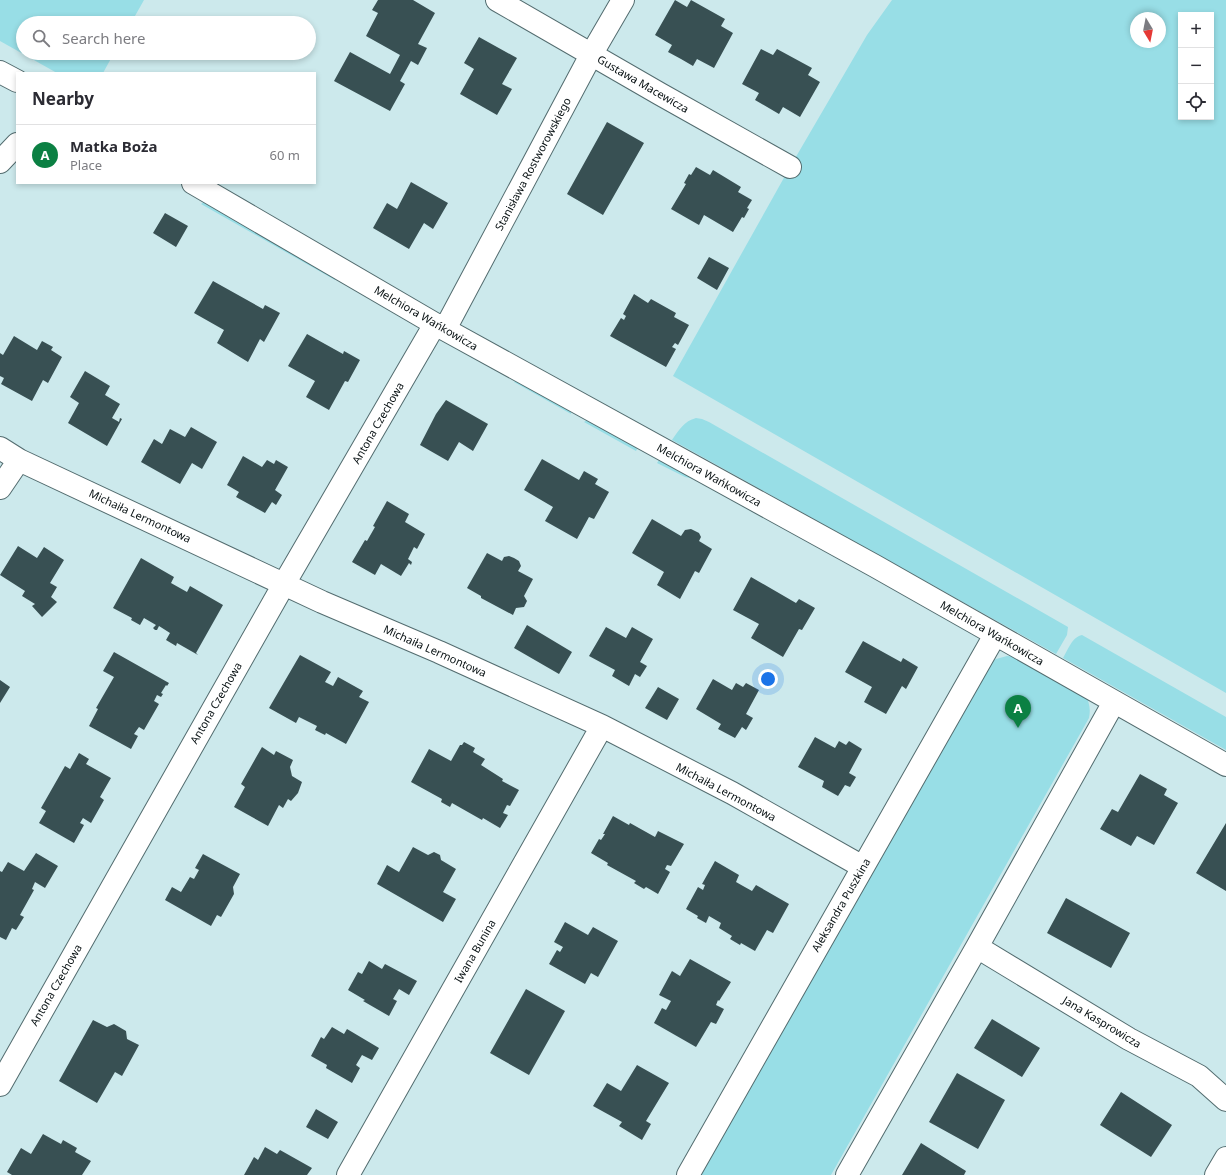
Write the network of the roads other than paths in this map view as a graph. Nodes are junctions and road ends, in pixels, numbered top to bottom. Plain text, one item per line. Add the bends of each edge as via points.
1 (497, 0) edge
2 (623, 0) edge
3 (591, 55) junction
4 (0, 72) edge
5 (16, 80) edge
6 (16, 145) edge
7 (0, 162) edge
8 (790, 167) dead end
9 (195, 184) edge
10 (440, 326) junction
11 (0, 448) edge
12 (19, 460) junction
13 (0, 488) edge
14 (284, 584) junction
15 (995, 635) junction
16 (1114, 702) junction
17 (602, 726) junction
18 (1226, 765) edge
19 (863, 867) junction
20 (977, 947) junction
21 (0, 1085) edge
22 (1226, 1100) edge
23 (1226, 1158) edge
24 (348, 1175) edge
25 (688, 1175) edge
26 (847, 1175) edge
27 (1216, 1175) edge

1 - 3 street, Gustawa Macewicza
2 - 3 street, Stanisława Rostworowskiego
3 - 8 street, Gustawa Macewicza
3 - 10 street, Stanisława Rostworowskiego
4 - 5 street
6 - 7 street
9 - 10 street, Melchiora Wańkowicza
10 - 14 street, Antona Czechowa
10 - 15 street, Melchiora Wańkowicza
11 - 12 street, Michaiła Lermontowa
12 - 13 street
12 - 14 street, Michaiła Lermontowa
14 - 17 street, Michaiła Lermontowa
14 - 21 street, Antona Czechowa
15 - 16 street, Melchiora Wańkowicza
15 - 19 street, Aleksandra Puszkina
16 - 18 street, Melchiora Wańkowicza
16 - 20 street
17 - 19 street, Michaiła Lermontowa
17 - 24 street, Iwana Bunina
19 - 25 street, Aleksandra Puszkina
20 - 22 street, Jana Kasprowicza via 1129,1039 1199,1076
20 - 26 street
23 - 27 street

